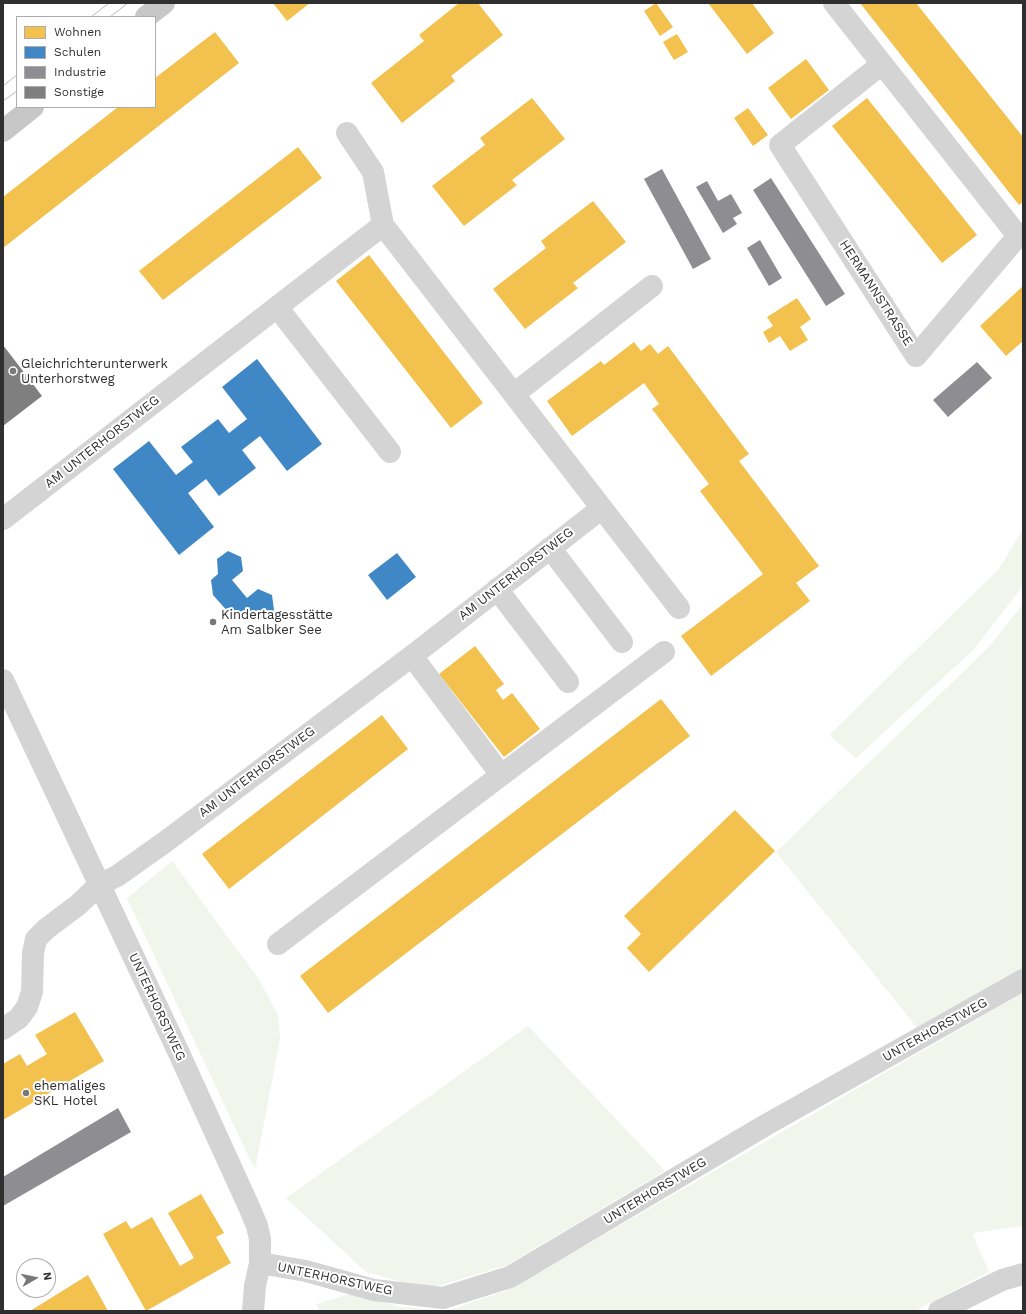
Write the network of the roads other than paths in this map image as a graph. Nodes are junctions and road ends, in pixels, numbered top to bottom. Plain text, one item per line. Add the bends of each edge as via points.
1 (164, 3) edge
2 (834, 3) edge
3 (147, 16) edge
4 (882, 64) junction
5 (32, 108) edge
6 (3, 131) edge
7 (348, 133) dead end
8 (383, 225) junction
9 (652, 286) dead end
10 (277, 307) junction
11 (514, 394) junction
12 (390, 452) dead end
13 (602, 508) junction
14 (3, 519) edge
15 (550, 548) junction
16 (497, 590) junction
17 (679, 608) dead end
18 (622, 642) dead end
19 (664, 652) dead end
20 (412, 656) junction
21 (3, 680) edge
22 (568, 682) dead end
23 (501, 775) junction
24 (99, 885) junction
25 (278, 944) dead end
26 (1023, 980) edge
27 (3, 1029) edge
28 (260, 1263) junction
29 (1023, 1274) edge
30 (253, 1311) edge
31 (939, 1311) edge

1 - 3 main road
2 - 4 street, HERMANNSTRASSE
4 - 4 street, HERMANNSTRASSE via 1018,236 916,356 780,145
5 - 6 main road
7 - 8 street via 373,172
8 - 10 street, AM UNTERHORSTWEG
8 - 11 street
9 - 11 street
10 - 12 street
10 - 14 street, AM UNTERHORSTWEG
11 - 13 street
13 - 15 street, AM UNTERHORSTWEG
13 - 17 street
15 - 16 street, AM UNTERHORSTWEG
15 - 18 street
16 - 20 street, AM UNTERHORSTWEG
16 - 22 street
19 - 23 street
20 - 23 street
20 - 24 street, AM UNTERHORSTWEG via 165,842 117,876
21 - 24 street, UNTERHORSTWEG
23 - 25 street
24 - 27 street via 36,939 32,992 27,1007 19,1018
24 - 28 street, UNTERHORSTWEG via 250,1209 260,1239
26 - 28 street, UNTERHORSTWEG via 764,1126 510,1278 443,1298 374,1290 306,1271
28 - 30 street, UNTERHORSTWEG
29 - 31 street via 1002,1280

